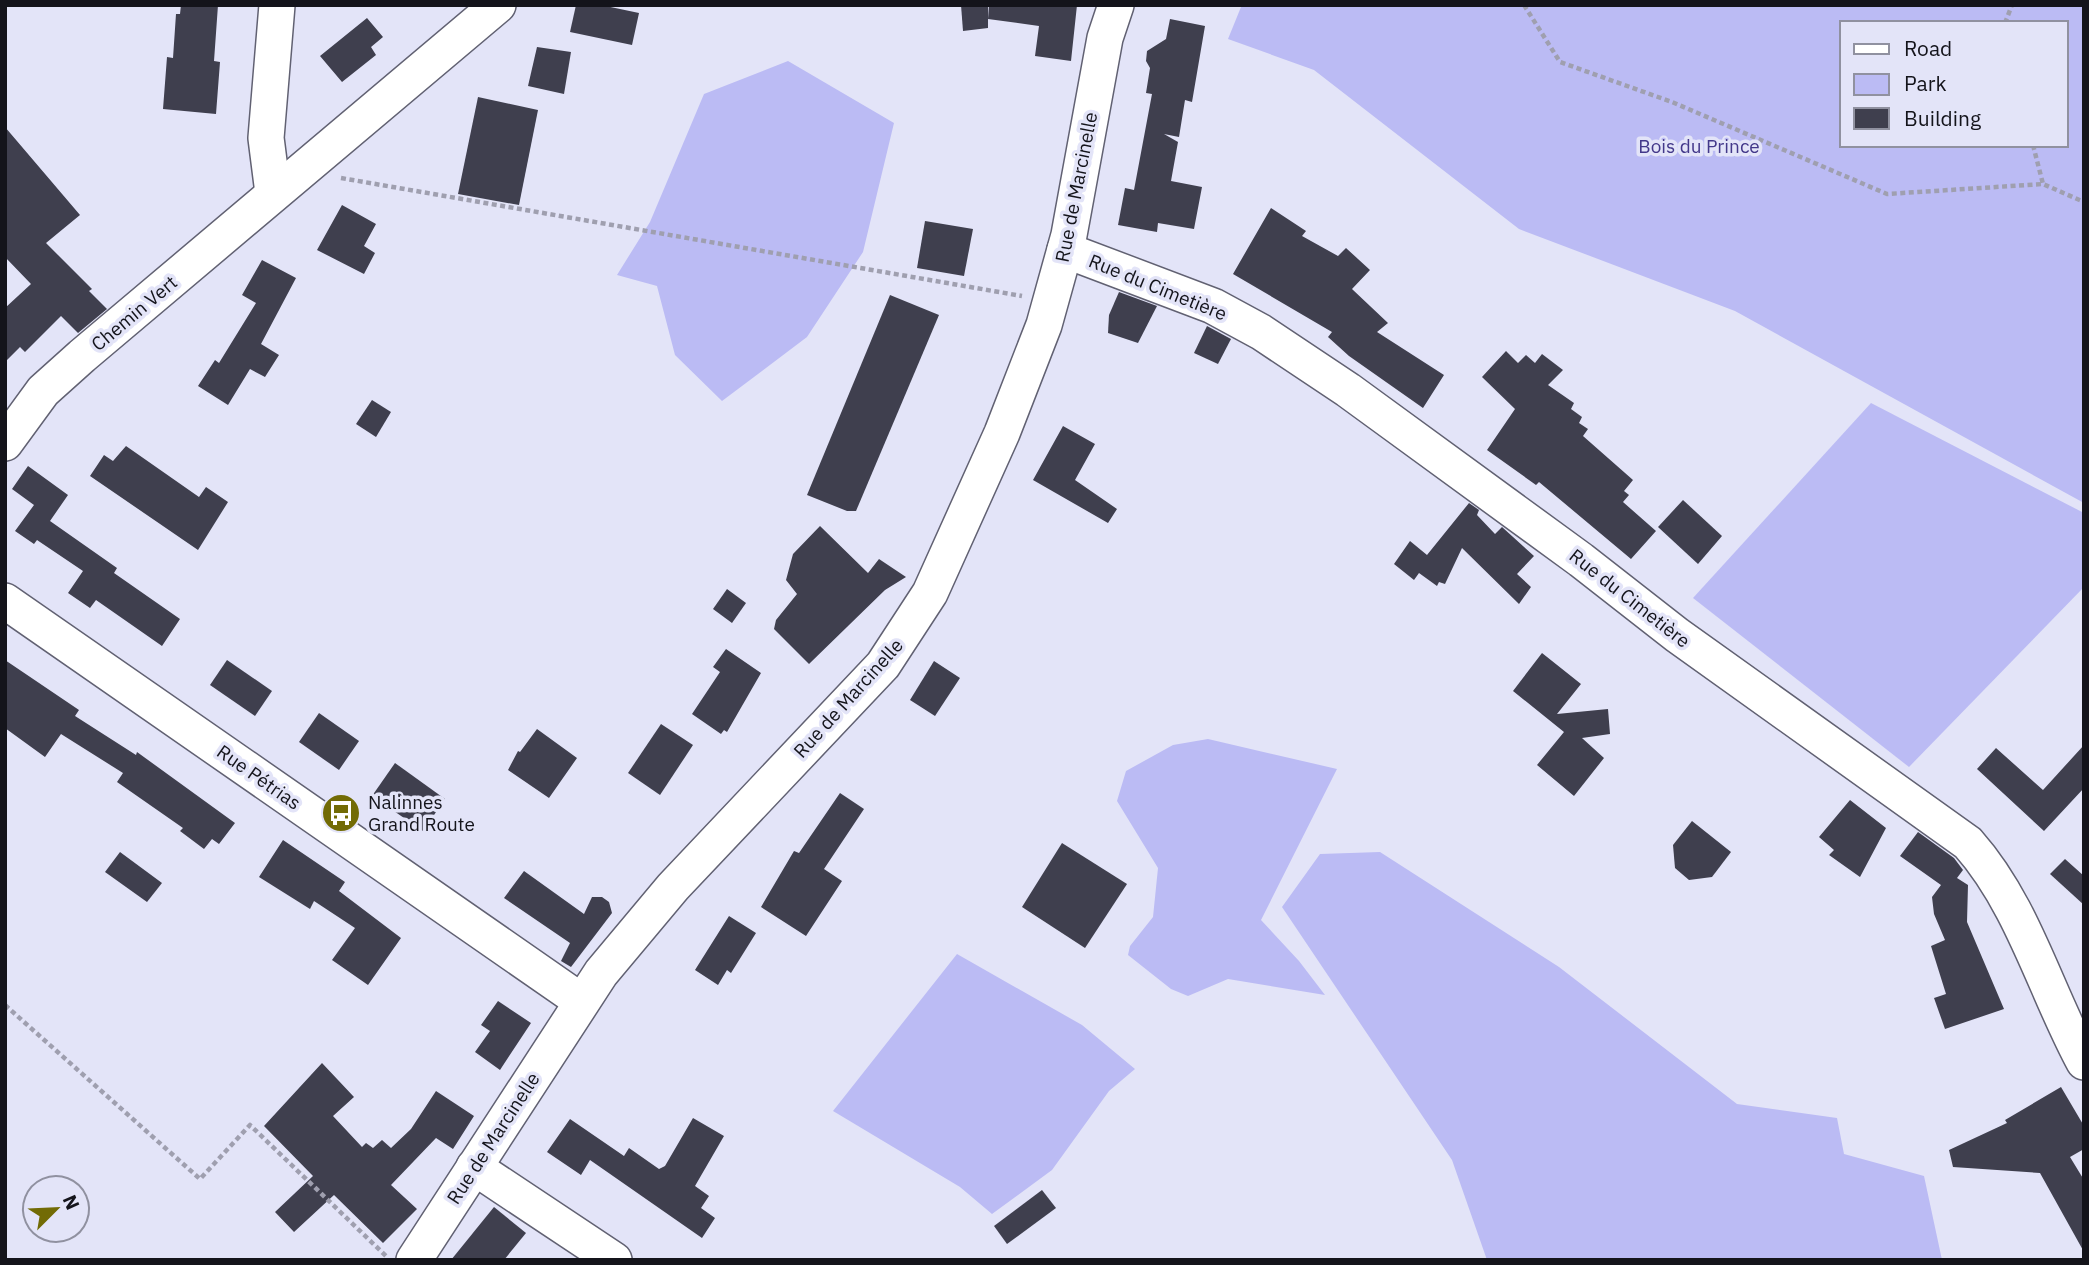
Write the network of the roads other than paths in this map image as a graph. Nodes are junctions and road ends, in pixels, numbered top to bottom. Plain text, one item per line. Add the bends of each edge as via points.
1 (277, 5) edge
2 (498, 5) edge
3 (1116, 5) edge
4 (286, 182) junction
5 (1065, 250) junction
6 (5, 443) edge
7 (5, 601) edge
8 (581, 1001) junction
9 (2084, 1062) edge
10 (474, 1167) junction
11 (414, 1260) edge
12 (614, 1260) edge

1 - 4 street via 267,138
2 - 4 street, Chemin Vert
3 - 5 street, Rue de Marcinelle via 1105,38
4 - 6 street, Chemin Vert via 43,391
5 - 8 street, Rue de Marcinelle via 1030,362 948,557 904,637 661,901
5 - 9 street, Rue du Cimetière via 1213,306 1261,332 1348,390 1677,635 1968,843 2004,892
7 - 8 street, Rue Pétrias
8 - 10 street, Rue de Marcinelle
10 - 11 street, Rue de Marcinelle
10 - 12 street

